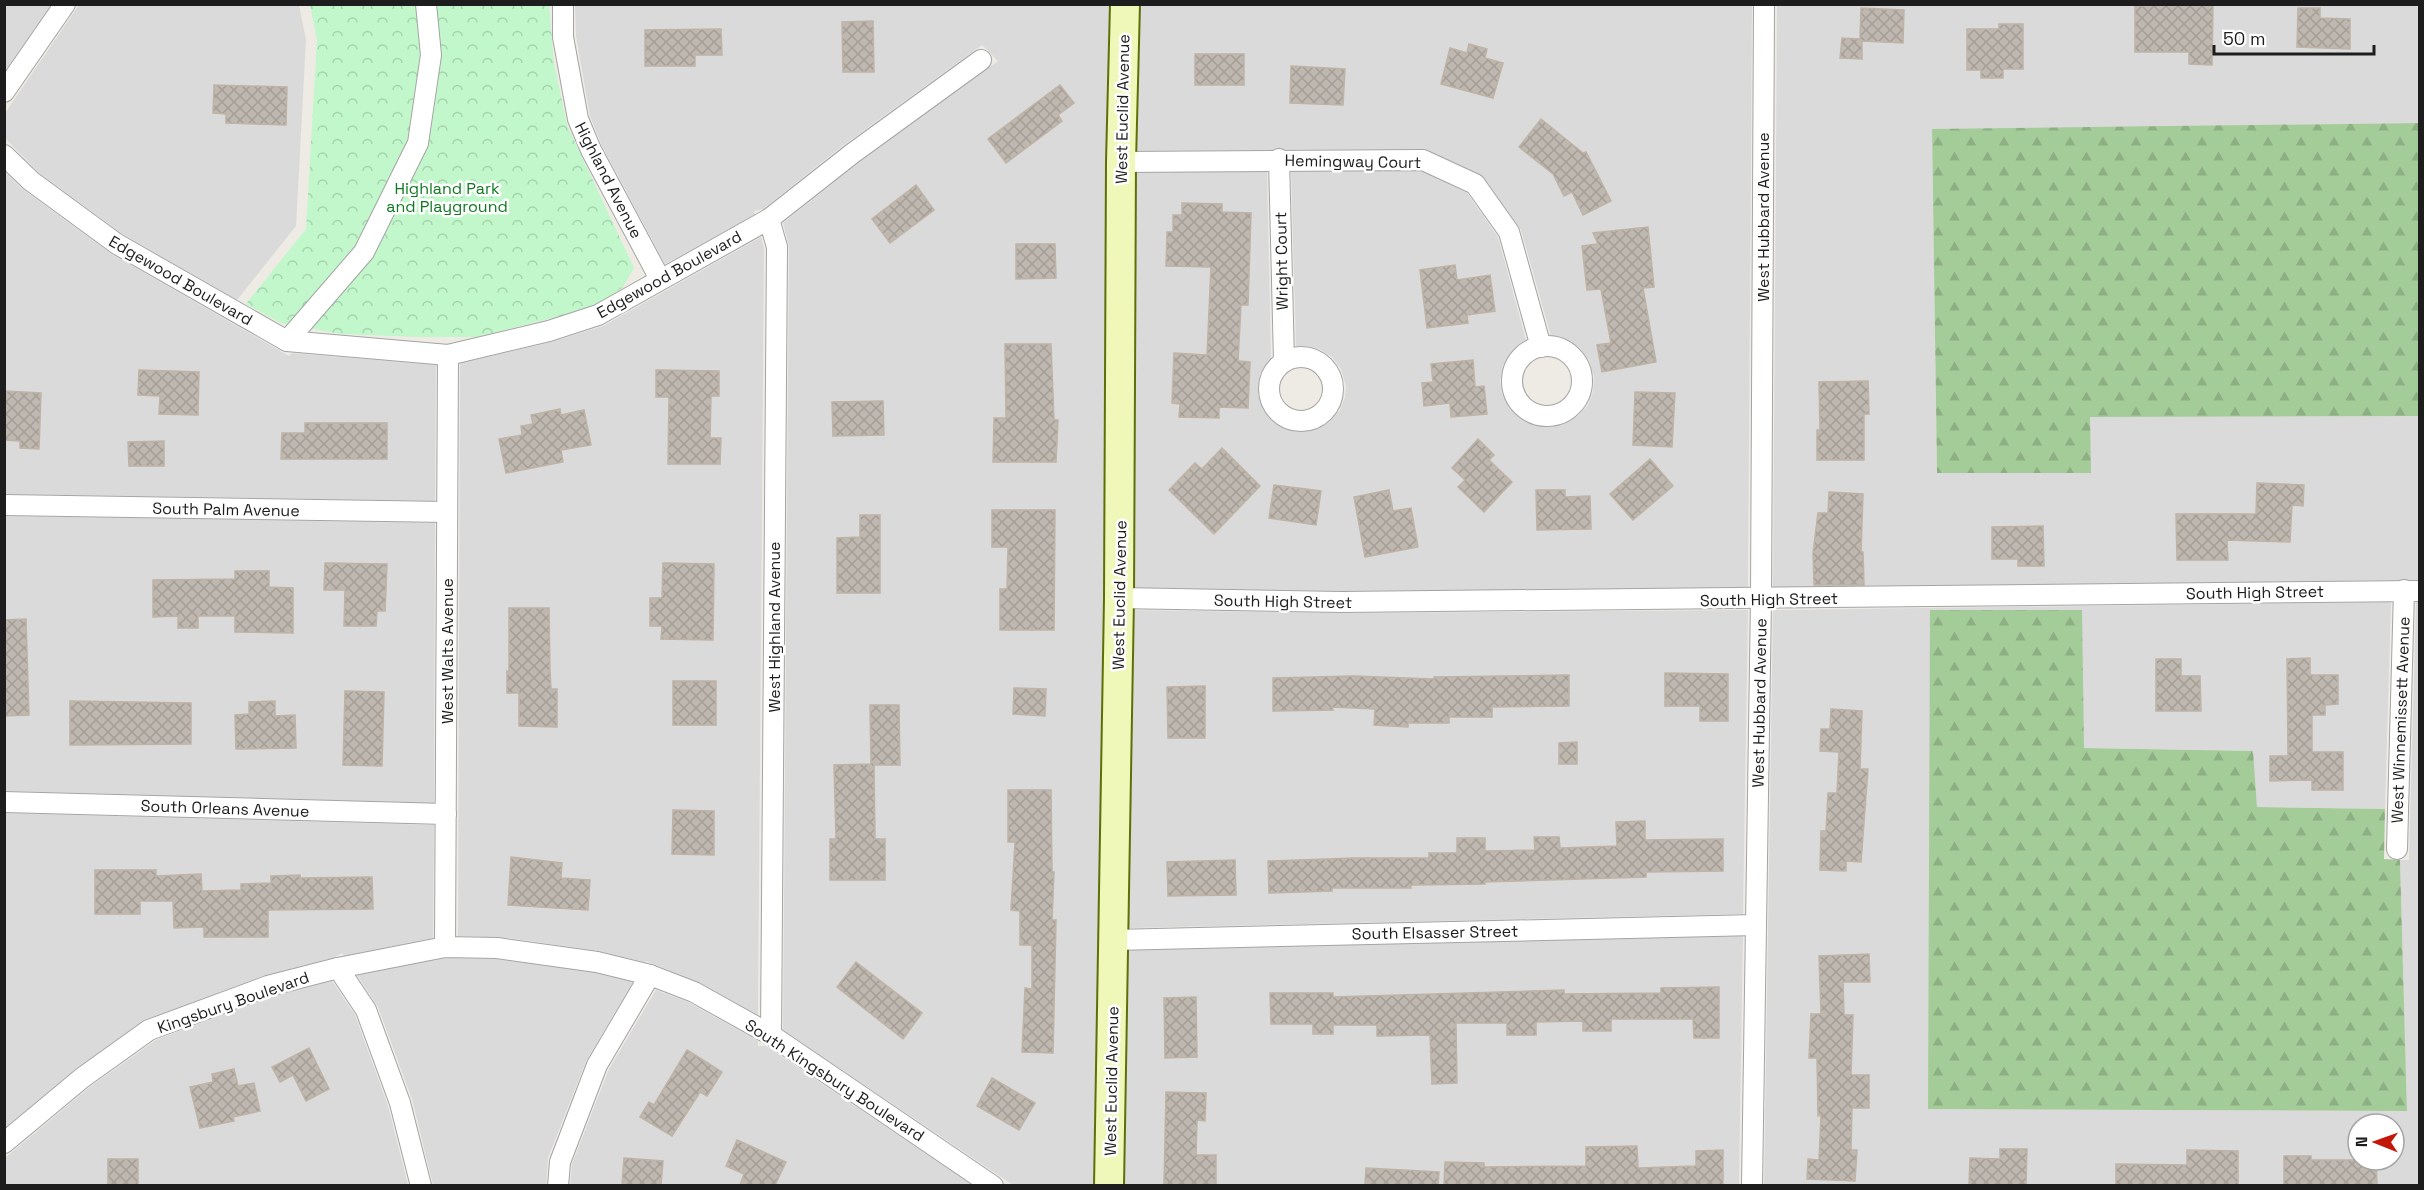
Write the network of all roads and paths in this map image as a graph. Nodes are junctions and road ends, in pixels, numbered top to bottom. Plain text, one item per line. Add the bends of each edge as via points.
1 (65, 4) edge
2 (426, 4) edge
3 (563, 4) edge
4 (1125, 4) edge
5 (1764, 4) edge
6 (981, 60) dead end
7 (4, 92) edge
8 (4, 155) edge
9 (1279, 159) junction
10 (1121, 162) junction
11 (769, 219) junction
12 (660, 279) junction
13 (287, 341) junction
14 (1541, 347) dead end
15 (448, 355) junction
16 (1284, 362) dead end
17 (4, 505) edge
18 (447, 512) junction
19 (2412, 590) edge
20 (1119, 598) junction
21 (1761, 599) junction
22 (4, 802) edge
23 (446, 814) junction
24 (2397, 849) dead end
25 (1756, 925) junction
26 (1114, 940) junction
27 (445, 946) junction
28 (496, 948) joint
29 (338, 968) junction
30 (650, 975) junction
31 (771, 1035) junction
32 (4, 1143) edge
33 (421, 1185) edge
34 (558, 1185) edge
35 (993, 1185) edge
36 (1109, 1185) edge
37 (1752, 1185) edge

1 - 7 street
2 - 13 street via 431,55 418,143 364,252
3 - 12 street, Highland Avenue via 563,37 578,118
4 - 10 street, West Euclid Avenue
5 - 21 street, West Hubbard Avenue
6 - 11 street, Edgewood Boulevard
8 - 13 street, Edgewood Boulevard via 31,181 117,244
9 - 10 street, Hemingway Court
9 - 14 street, Hemingway Court via 1423,160 1475,184 1509,232
9 - 16 street, Wright Court
10 - 20 street, West Euclid Avenue
11 - 12 street, Edgewood Boulevard
11 - 31 street, West Highland Avenue via 777,247
12 - 15 street, Edgewood Boulevard via 598,315
13 - 15 street, Edgewood Boulevard
15 - 18 street, West Walts Avenue
17 - 18 street, South Palm Avenue
18 - 23 street, West Walts Avenue
19 - 21 street, South High Street
19 - 24 street, West Winnemissett Avenue
20 - 21 street, South High Street via 1341,602
20 - 26 street, West Euclid Avenue
21 - 25 street, West Hubbard Avenue
22 - 23 street, South Orleans Avenue
23 - 27 street, West Walts Avenue
25 - 26 street, South Elsasser Street
25 - 37 street, West Hubbard Avenue
26 - 36 street, West Euclid Avenue
27 - 28 street, Kingsbury Boulevard
27 - 29 street, Kingsbury Boulevard
28 - 30 street, South Kingsbury Boulevard via 597,962
29 - 32 street, Kingsbury Boulevard via 268,986 149,1030 82,1078
29 - 33 street via 366,1010 400,1103
30 - 31 street, South Kingsbury Boulevard via 693,992
30 - 34 street via 597,1065 560,1162
31 - 35 street, South Kingsbury Boulevard

